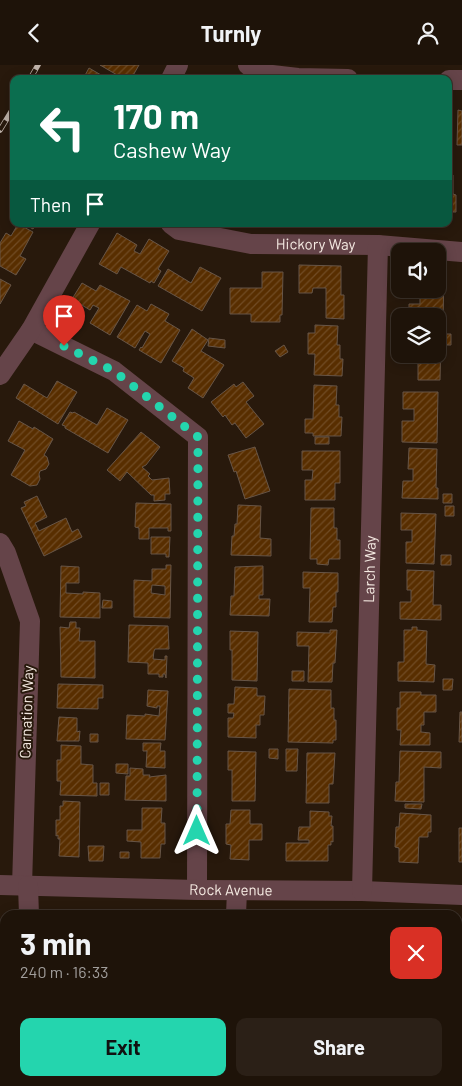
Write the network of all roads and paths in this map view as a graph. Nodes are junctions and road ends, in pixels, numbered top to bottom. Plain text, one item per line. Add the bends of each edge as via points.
1 (248, 65) edge
2 (272, 75) edge
3 (88, 227) edge
4 (174, 227) edge
5 (378, 245) junction
6 (462, 251) edge
7 (31, 330) junction
8 (0, 375) edge
9 (0, 543) edge
10 (0, 885) edge
11 (25, 886) junction
12 (197, 891) junction
13 (237, 891) junction
14 (362, 891) junction
15 (462, 895) edge
16 (28, 910) edge
17 (236, 910) edge

1 - 2 street
3 - 7 street
4 - 5 street, Hickory Way via 251,244
5 - 6 street, Hickory Way
5 - 14 street, Larch Way
7 - 8 street
7 - 12 street via 114,371 198,437
9 - 11 street, Carnation Way via 30,621
10 - 11 street, Rock Avenue
11 - 12 street, Rock Avenue
11 - 16 street, Carnation Way
12 - 13 street, Rock Avenue
13 - 14 street, Rock Avenue
13 - 17 street
14 - 15 street, Rock Avenue

